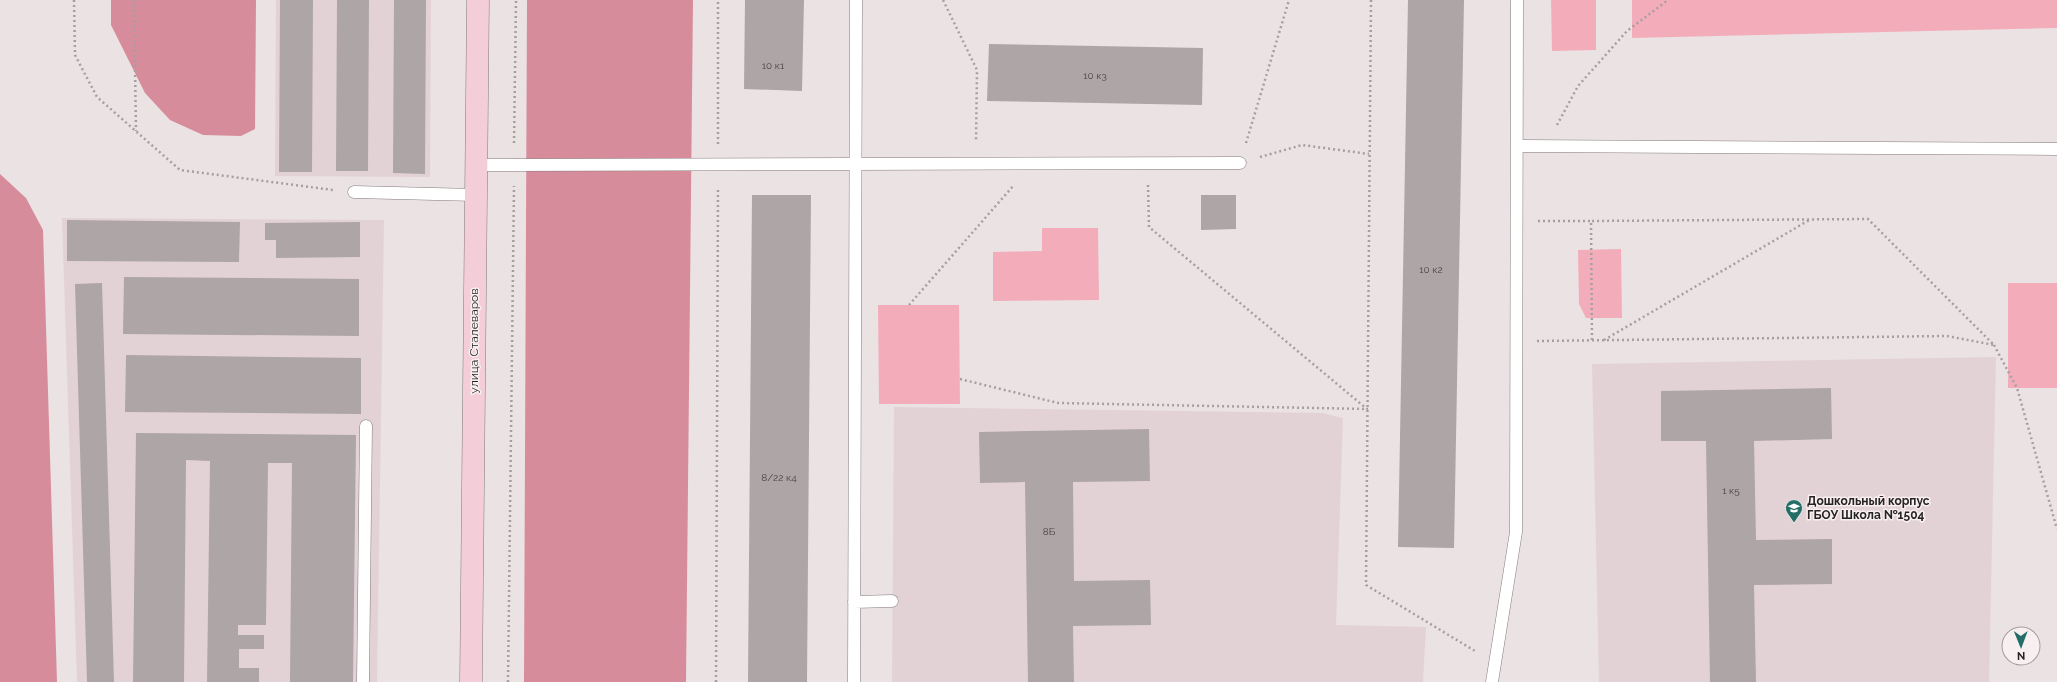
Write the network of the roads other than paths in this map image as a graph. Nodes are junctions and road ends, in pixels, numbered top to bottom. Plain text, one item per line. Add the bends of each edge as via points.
1 (478, 0) edge
2 (856, 0) edge
3 (1517, 0) edge
4 (1518, 146) junction
5 (2057, 149) edge
6 (1240, 163) road end
7 (856, 164) junction
8 (476, 165) junction
9 (354, 192) road end
10 (475, 195) junction
11 (366, 426) dead end
12 (892, 601) dead end
13 (854, 602) junction
14 (363, 682) edge
15 (471, 682) edge
16 (854, 682) edge
17 (1492, 682) edge

1 - 8 main road, улица Сталеваров
2 - 7 lane
3 - 4 lane
4 - 5 lane
4 - 17 lane via 1516,532
6 - 7 lane
7 - 8 lane
7 - 13 lane
8 - 10 main road, улица Сталеваров
9 - 10 lane
10 - 15 main road, улица Сталеваров
11 - 14 lane
12 - 13 lane
13 - 16 lane

